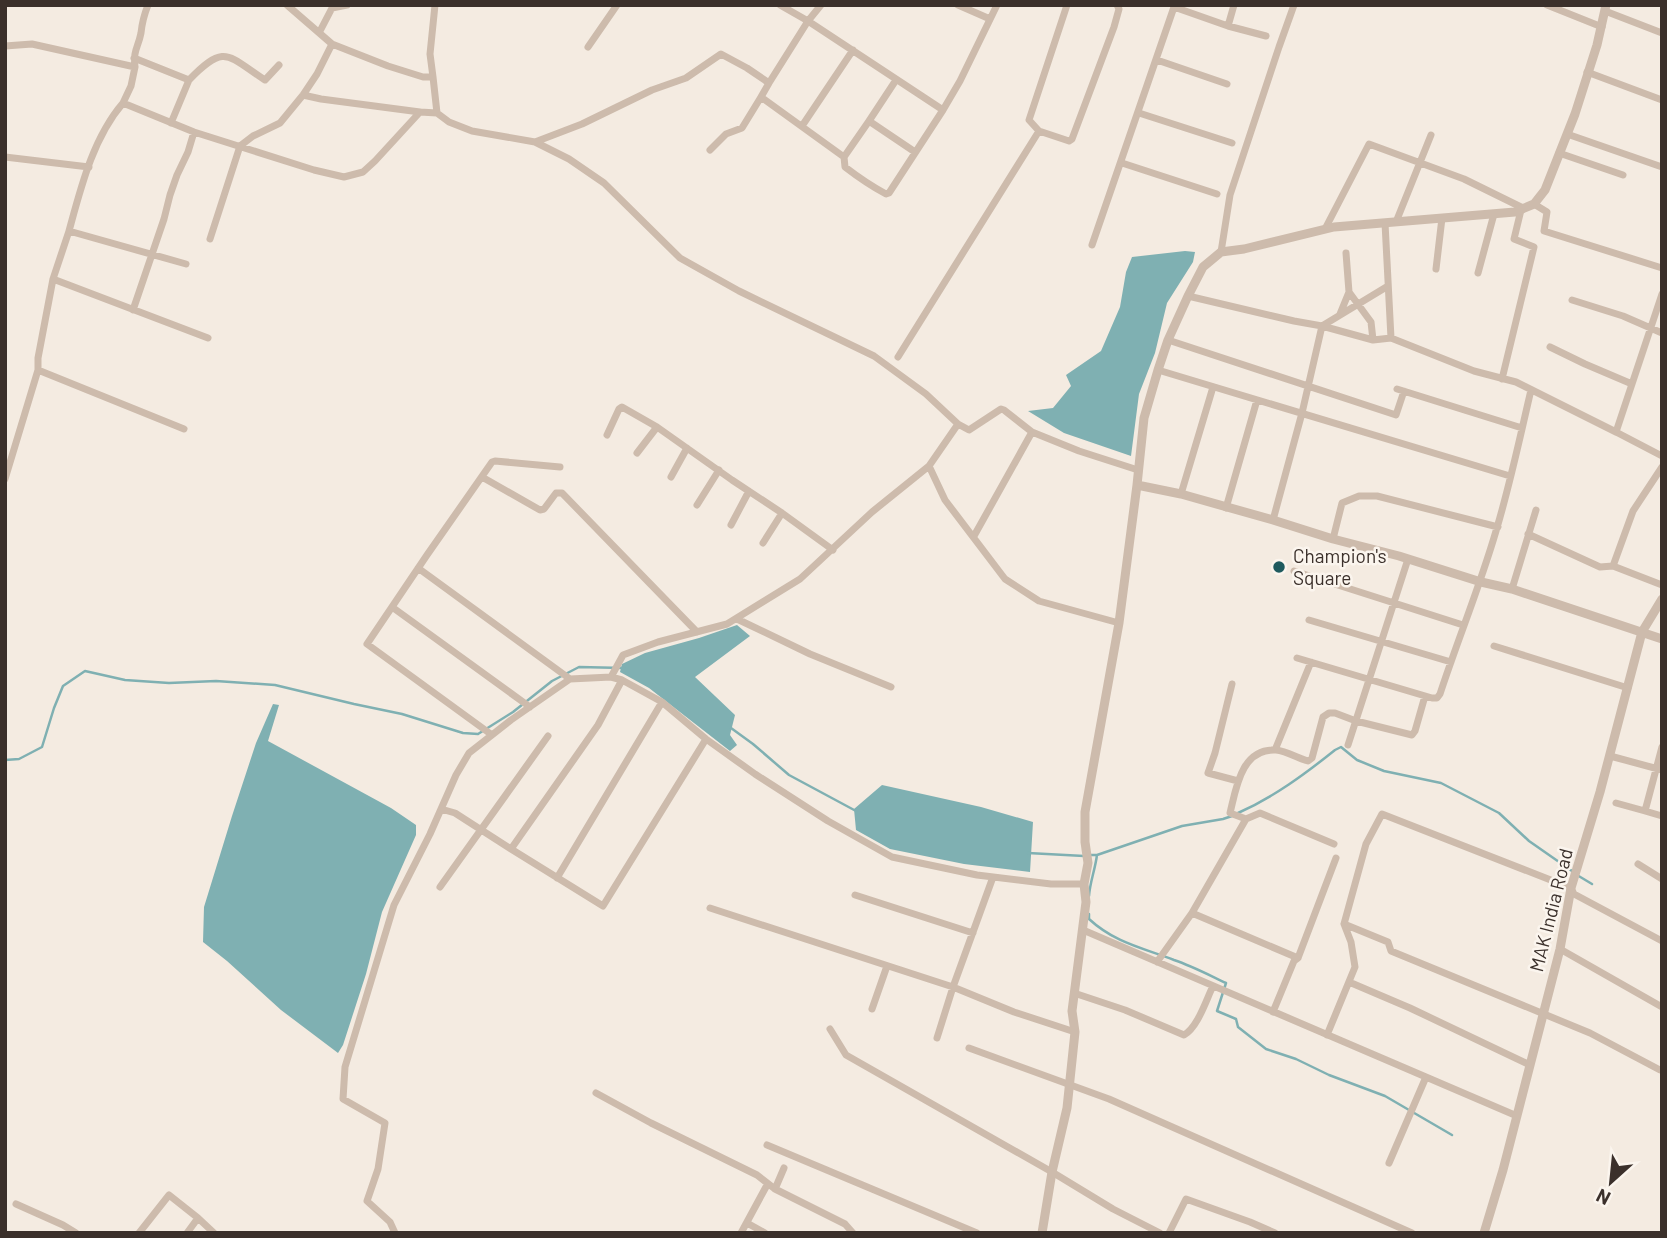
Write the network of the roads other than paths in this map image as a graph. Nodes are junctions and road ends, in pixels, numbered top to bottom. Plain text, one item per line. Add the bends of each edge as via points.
1 (148, 5) edge
2 (287, 5) edge
3 (347, 5) edge
4 (435, 5) edge
5 (617, 5) edge
6 (780, 5) edge
7 (821, 5) edge
8 (958, 5) edge
9 (997, 5) edge
10 (1068, 5) edge
11 (1117, 5) edge
12 (1234, 5) edge
13 (1294, 5) edge
14 (1547, 5) edge
15 (1606, 8) edge
16 (990, 19) junction
17 (808, 21) junction
18 (1228, 26) junction
19 (1602, 27) junction
20 (319, 33) junction
21 (1662, 33) edge
22 (1266, 36) dead end
23 (332, 44) junction
24 (5, 46) edge
25 (588, 47) dead end
26 (853, 50) junction
27 (134, 58) junction
28 (1157, 60) junction
29 (279, 65) dead end
30 (135, 67) junction
31 (1587, 72) junction
32 (433, 77) junction
33 (189, 80) junction
34 (896, 80) junction
35 (769, 83) junction
36 (1227, 84) dead end
37 (303, 95) junction
38 (761, 97) junction
39 (1662, 100) edge
40 (123, 103) junction
41 (943, 110) junction
42 (420, 112) junction
43 (437, 113) junction
44 (1139, 113) junction
45 (869, 121) junction
46 (171, 123) junction
47 (802, 126) junction
48 (1040, 131) junction
49 (194, 132) junction
50 (1567, 134) junction
51 (1431, 135) dead end
52 (536, 142) junction
53 (1232, 143) dead end
54 (240, 146) junction
55 (710, 150) dead end
56 (915, 152) junction
57 (1559, 153) junction
58 (5, 157) edge
59 (844, 157) junction
60 (1420, 162) junction
61 (1122, 163) junction
62 (89, 167) junction
63 (1662, 167) edge
64 (1623, 175) dead end
65 (1217, 194) dead end
66 (1534, 204) junction
67 (1522, 209) junction
68 (1494, 214) junction
69 (1442, 218) junction
70 (1396, 222) junction
71 (1385, 223) junction
72 (1325, 229) junction
73 (69, 231) junction
74 (210, 239) dead end
75 (1092, 245) dead end
76 (1221, 252) junction
77 (1346, 253) dead end
78 (152, 254) junction
79 (186, 264) dead end
80 (1662, 268) edge
81 (1436, 269) dead end
82 (1478, 273) dead end
83 (53, 279) junction
84 (1388, 286) junction
85 (1349, 292) junction
86 (1662, 294) edge
87 (1188, 296) junction
88 (1572, 300) dead end
89 (1358, 304) junction
90 (133, 310) junction
91 (1339, 315) junction
92 (1321, 326) junction
93 (1650, 328) junction
94 (1662, 333) edge
95 (208, 338) dead end
96 (1391, 338) junction
97 (1168, 340) junction
98 (1373, 340) junction
99 (1550, 347) dead end
100 (898, 357) dead end
101 (38, 370) junction
102 (1157, 370) junction
103 (1502, 379) junction
104 (1632, 384) junction
105 (1308, 386) junction
106 (1213, 387) junction
107 (1531, 390) junction
108 (1257, 400) junction
109 (1302, 414) junction
110 (958, 425) junction
111 (657, 427) junction
112 (1522, 428) junction
113 (184, 429) dead end
114 (1032, 432) junction
115 (1616, 432) junction
116 (607, 435) dead end
117 (687, 448) junction
118 (637, 453) dead end
119 (1662, 456) edge
120 (929, 466) junction
121 (560, 467) dead end
122 (1662, 467) edge
123 (719, 470) junction
124 (1138, 470) junction
125 (1510, 476) junction
126 (482, 477) junction
127 (671, 477) dead end
128 (5, 479) edge
129 (1138, 485) junction
130 (749, 491) junction
131 (1181, 494) junction
132 (696, 505) dead end
133 (1226, 508) junction
134 (1536, 510) dead end
135 (782, 513) junction
136 (1273, 520) junction
137 (731, 525) dead end
138 (1498, 527) junction
139 (1528, 534) junction
140 (974, 536) junction
141 (1333, 539) junction
142 (763, 543) dead end
143 (833, 550) junction
144 (1408, 559) junction
145 (1613, 566) junction
146 (418, 568) junction
147 (1294, 571) dead end
148 (1480, 582) junction
149 (1662, 585) edge
150 (1512, 589) junction
151 (1662, 599) edge
152 (1394, 603) junction
153 (392, 607) junction
154 (737, 618) junction
155 (1310, 620) dead end
156 (1119, 623) junction
157 (1463, 625) junction
158 (697, 632) junction
159 (1642, 632) junction
160 (1662, 639) edge
161 (1381, 642) junction
162 (1494, 646) dead end
163 (1297, 658) dead end
164 (1311, 662) junction
165 (1451, 662) junction
166 (614, 671) junction
167 (566, 676) junction
168 (622, 680) junction
169 (1369, 680) junction
170 (1232, 684) dead end
171 (891, 687) dead end
172 (1628, 688) junction
173 (1426, 696) junction
174 (662, 702) junction
175 (527, 704) junction
176 (1356, 721) junction
177 (487, 732) junction
178 (548, 736) dead end
179 (706, 739) junction
180 (1348, 745) dead end
181 (1662, 747) edge
182 (1275, 750) junction
183 (1610, 756) junction
184 (1659, 769) edge
185 (1238, 781) junction
186 (1616, 803) dead end
187 (441, 809) junction
188 (1645, 811) junction
189 (1662, 816) edge
190 (1245, 819) junction
191 (481, 830) junction
192 (1334, 844) dead end
193 (511, 849) junction
194 (1336, 858) dead end
195 (1637, 864) dead end
196 (993, 877) junction
197 (557, 878) junction
198 (1662, 879) edge
199 (1084, 884) junction
200 (440, 887) dead end
201 (1571, 888) junction
202 (855, 895) dead end
203 (710, 908) dead end
204 (1192, 913) junction
205 (1344, 924) junction
206 (1083, 930) junction
207 (973, 933) junction
208 (1662, 941) edge
209 (1560, 950) junction
210 (1298, 958) junction
211 (1157, 962) junction
212 (887, 966) junction
213 (1349, 982) junction
214 (1213, 986) junction
215 (953, 987) junction
216 (1074, 993) junction
217 (1662, 1007) edge
218 (872, 1009) dead end
219 (1273, 1012) junction
220 (1544, 1013) junction
221 (830, 1029) dead end
222 (1075, 1032) junction
223 (1327, 1035) junction
224 (937, 1038) dead end
225 (969, 1048) dead end
226 (1530, 1065) junction
227 (1662, 1069) edge
228 (1426, 1077) junction
229 (1069, 1086) junction
230 (596, 1093) dead end
231 (1517, 1116) junction
232 (766, 1145) dead end
233 (1389, 1163) dead end
234 (785, 1168) dead end
235 (1052, 1172) junction
236 (771, 1187) junction
237 (16, 1204) dead end
238 (198, 1218) junction
239 (747, 1223) junction
240 (76, 1233) edge
241 (139, 1233) edge
242 (187, 1233) edge
243 (214, 1233) edge
244 (396, 1233) edge
245 (741, 1233) edge
246 (765, 1233) edge
247 (853, 1233) edge
248 (977, 1233) edge
249 (1042, 1233) edge
250 (1160, 1233) edge
251 (1170, 1233) edge
252 (1275, 1233) edge
253 (1412, 1233) edge
254 (1484, 1233) edge

1 - 27 street
2 - 20 street
3 - 20 street via 332,8
4 - 32 street via 430,54
5 - 25 street
6 - 17 street
7 - 17 street
8 - 16 street
9 - 16 street
10 - 48 street via 1029,120
11 - 48 street via 1114,27 1072,139
12 - 18 street
13 - 76 street via 1230,195
14 - 19 street
15 - 19 street
15 - 21 street
16 - 41 street
17 - 26 street
17 - 35 street
18 - 22 street
18 - 28 street via 1174,7
19 - 31 street
20 - 23 street
23 - 32 street via 400,70
23 - 37 street
24 - 30 street via 32,44
26 - 34 street
26 - 47 street
27 - 30 street
27 - 33 street
28 - 36 street
28 - 44 street
29 - 33 street via 265,80 226,56 209,61
30 - 40 street
31 - 39 street
31 - 50 street
32 - 43 street
33 - 46 street
34 - 41 street
34 - 45 street
35 - 38 street
35 - 52 street via 721,54 686,78
37 - 42 street
37 - 54 street via 280,123
38 - 47 street
38 - 55 street via 742,128 726,134
40 - 46 street
40 - 62 street
41 - 56 street
42 - 43 street
42 - 54 street via 363,172 344,177
43 - 52 street via 472,131
44 - 53 street
44 - 61 street
45 - 56 street
45 - 59 street
46 - 49 street
47 - 59 street
48 - 100 street
49 - 54 street
49 - 78 street
50 - 57 street
50 - 63 street
51 - 60 street
52 - 110 street via 604,183 680,258 874,356 926,394
54 - 74 street
56 - 59 street via 886,194 845,167
57 - 64 street
57 - 66 street via 1545,190
58 - 62 street
60 - 67 street
60 - 70 street
60 - 72 street via 1369,144
61 - 65 street
61 - 75 street
62 - 73 street
66 - 67 street
66 - 80 street via 1547,212 1544,231
67 - 68 street
67 - 103 street via 1514,239 1534,247
68 - 69 street
68 - 82 street
69 - 70 street
69 - 81 street
70 - 71 street
71 - 72 street
71 - 84 street
72 - 76 street
73 - 78 street
73 - 83 street
76 - 87 street via 1203,267
77 - 85 street
78 - 79 street
78 - 90 street
83 - 90 street
83 - 101 street
84 - 89 street
84 - 96 street
85 - 89 street
85 - 91 street
86 - 93 street
87 - 92 street
87 - 97 street
88 - 93 street
89 - 91 street
89 - 98 street via 1371,322
90 - 95 street
91 - 92 street
92 - 98 street
92 - 105 street
93 - 94 street
93 - 104 street
96 - 98 street
96 - 103 street
97 - 102 street
97 - 105 street
99 - 104 street
101 - 113 street
101 - 128 street
102 - 106 street
102 - 124 street via 1144,418
103 - 107 street
104 - 115 street
105 - 109 street
105 - 112 street via 1396,415 1401,390
106 - 108 street
106 - 131 street
107 - 112 street
107 - 115 street
108 - 109 street
108 - 133 street
109 - 125 street
109 - 136 street
110 - 114 street via 969,430 1001,409
110 - 120 street
111 - 116 street via 621,407
111 - 117 street
111 - 118 street
112 - 125 street
114 - 124 street
114 - 140 street
115 - 119 street
117 - 123 street
117 - 127 street
120 - 140 street via 944,500
120 - 143 street
121 - 126 street via 495,461
122 - 145 street via 1633,511
123 - 130 street
123 - 132 street
124 - 129 street
125 - 138 street
126 - 146 street
126 - 158 street via 540,510 556,493 562,493
129 - 131 street
129 - 156 street
130 - 135 street
130 - 137 street
131 - 133 street
133 - 136 street
134 - 139 street
135 - 142 street
135 - 143 street
136 - 141 street
138 - 141 street via 1377,496 1359,496 1342,503
138 - 148 street
139 - 145 street via 1600,567
139 - 150 street
140 - 156 street via 1005,579 1039,601
141 - 144 street
143 - 154 street via 800,579
144 - 148 street
144 - 152 street
145 - 149 street
146 - 153 street
146 - 167 street
147 - 152 street
148 - 150 street
148 - 157 street
150 - 159 street
151 - 159 street, MAK India Road
152 - 157 street
152 - 161 street
153 - 175 street
153 - 177 street via 367,644
154 - 158 street
154 - 171 street
155 - 161 street
156 - 199 street via 1085,811 1088,863
157 - 165 street
158 - 166 street via 624,655
159 - 160 street
159 - 172 street, MAK India Road
161 - 165 street
161 - 169 street
162 - 172 street
163 - 164 street
164 - 169 street
164 - 182 street
165 - 173 street via 1440,694 1437,698
166 - 167 street
166 - 168 street
167 - 175 street
168 - 174 street
168 - 193 street via 598,724
169 - 173 street
169 - 176 street
170 - 185 street via 1209,773
172 - 183 street, MAK India Road
173 - 176 street via 1412,735
174 - 179 street
174 - 197 street
175 - 177 street
176 - 180 street
176 - 182 street via 1335,713 1323,717 1308,761
177 - 187 street via 469,752
178 - 191 street
179 - 196 street via 828,821 892,857
179 - 197 street via 603,906
181 - 184 street
182 - 185 street via 1257,754
183 - 184 street
183 - 201 street, MAK India Road
184 - 188 street
185 - 190 street via 1230,813
186 - 188 street
187 - 191 street
187 - 244 street via 394,905 345,1067 343,1099 385,1123 378,1169 367,1201
188 - 189 street
190 - 192 street via 1260,813
190 - 204 street
191 - 193 street
191 - 200 street
193 - 197 street
194 - 210 street
195 - 198 street
196 - 199 street
196 - 207 street
199 - 206 street
201 - 205 street via 1382,814 1366,844
201 - 208 street via 1574,894
201 - 209 street, MAK India Road
202 - 207 street
203 - 212 street
204 - 210 street
204 - 211 street
205 - 213 street via 1355,967
205 - 220 street via 1388,942 1391,951
206 - 211 street
206 - 216 street
207 - 215 street
209 - 217 street
209 - 220 street, MAK India Road
210 - 219 street
211 - 214 street
212 - 215 street
212 - 218 street
213 - 223 street
213 - 226 street
214 - 216 street via 1194,1027 1184,1035
214 - 219 street
215 - 222 street
215 - 224 street
216 - 222 street
219 - 223 street
220 - 226 street, MAK India Road
220 - 227 street
221 - 235 street via 846,1055
222 - 229 street
223 - 228 street
225 - 229 street
226 - 231 street, MAK India Road
228 - 231 street
228 - 233 street
229 - 235 street
229 - 253 street
230 - 236 street via 757,1175
231 - 254 street, MAK India Road
232 - 248 street
234 - 236 street
235 - 249 street
235 - 250 street
236 - 239 street
236 - 247 street via 845,1224
237 - 240 street
238 - 241 street via 169,1195
238 - 242 street
238 - 243 street
239 - 245 street
239 - 246 street
251 - 252 street via 1185,1199

